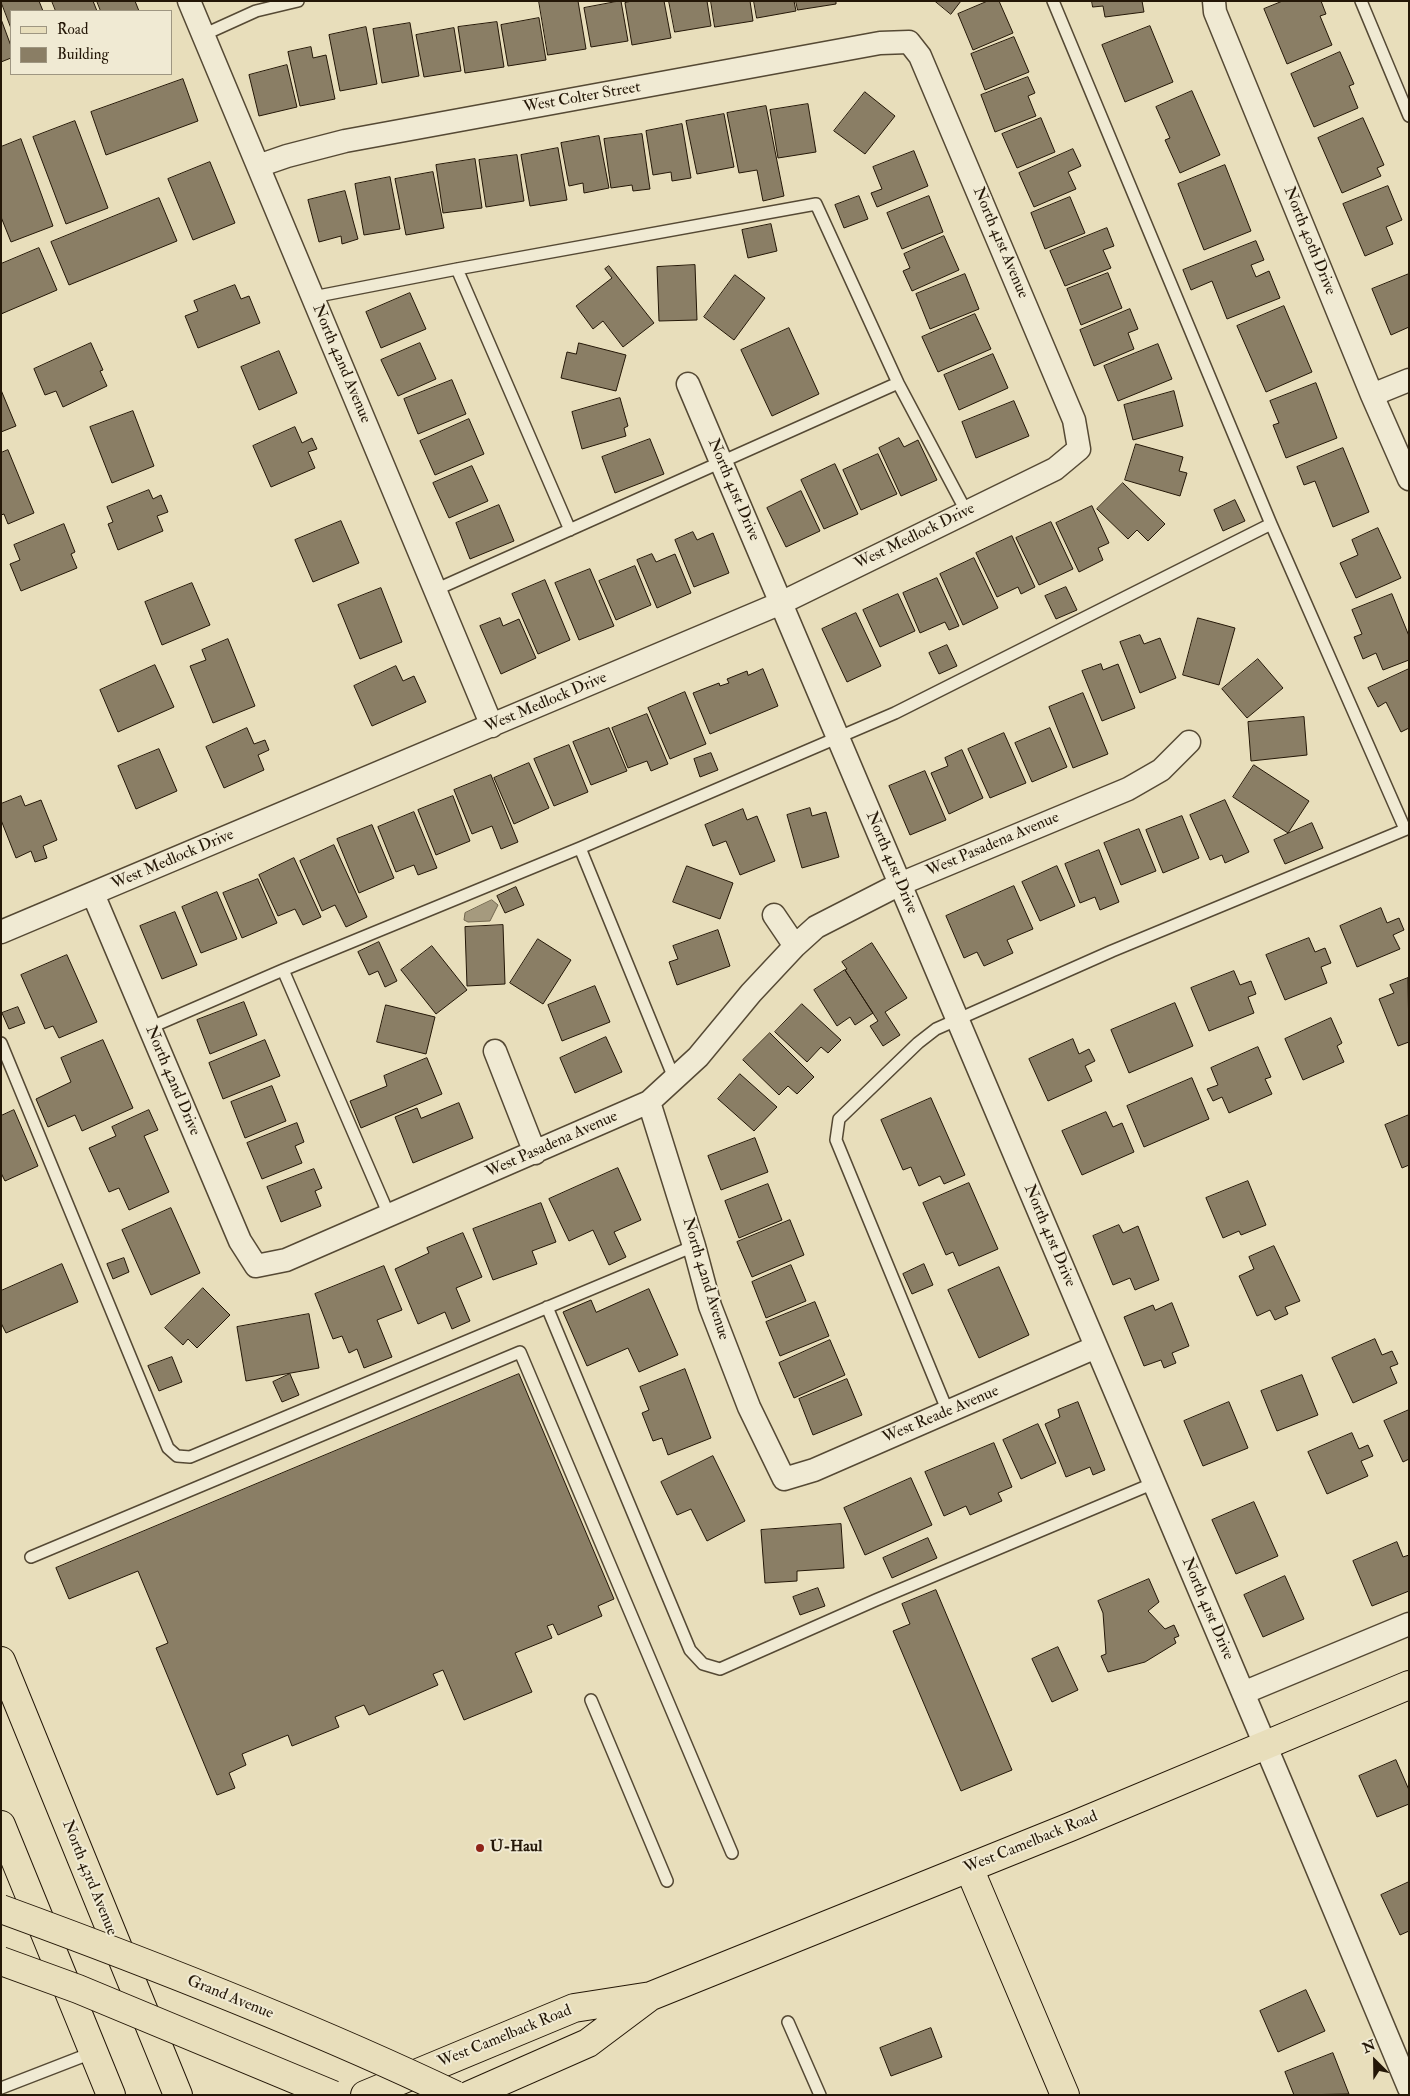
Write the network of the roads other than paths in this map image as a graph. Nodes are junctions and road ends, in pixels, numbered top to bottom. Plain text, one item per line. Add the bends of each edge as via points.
1 (189, 1) edge
2 (298, 1) edge
3 (1052, 1) edge
4 (1214, 1) edge
5 (1361, 1) edge
6 (203, 35) junction
7 (909, 42) joint
8 (1409, 116) edge
9 (258, 166) junction
10 (457, 268) junction
11 (313, 297) junction
12 (1409, 380) edge
13 (898, 383) junction
14 (688, 384) dead end
15 (1372, 395) junction
16 (1079, 449) joint
17 (721, 461) junction
18 (1409, 479) edge
19 (966, 511) junction
20 (1271, 524) junction
21 (570, 530) junction
22 (435, 590) junction
23 (781, 603) junction
24 (492, 726) junction
25 (838, 737) junction
26 (1188, 742) dead end
27 (1407, 828) edge
28 (580, 848) junction
29 (900, 884) junction
30 (93, 894) junction
31 (774, 914) dead end
32 (1, 932) edge
33 (795, 946) junction
34 (283, 970) junction
35 (957, 1019) junction
36 (149, 1028) junction
37 (1, 1043) edge
38 (495, 1051) dead end
39 (674, 1078) junction
40 (649, 1102) junction
41 (534, 1153) junction
42 (388, 1216) junction
43 (694, 1246) junction
44 (256, 1266) joint
45 (547, 1307) junction
46 (1096, 1348) junction
47 (948, 1412) junction
48 (784, 1479) joint
49 (1154, 1483) junction
50 (31, 1557) dead end
51 (1409, 1624) edge
52 (1, 1661) edge
53 (1409, 1685) edge
54 (1243, 1693) junction
55 (591, 1700) dead end
56 (1266, 1746) junction
57 (1, 1825) edge
58 (732, 1853) dead end
59 (969, 1868) junction
60 (667, 1881) dead end
61 (1, 1909) edge
62 (1, 1961) edge
63 (651, 1996) junction
64 (788, 2022) dead end
65 (94, 2052) junction
66 (1, 2088) edge
67 (1409, 2088) edge
68 (112, 2095) edge
69 (178, 2095) edge
70 (333, 2095) edge
71 (365, 2095) edge
72 (455, 2095) edge
73 (470, 2095) edge
74 (820, 2095) edge
75 (1065, 2095) edge

1 - 6 street, North 42nd Avenue
2 - 6 lane via 256,12
3 - 20 lane
4 - 15 street, North 40th Drive via 1215,12
5 - 8 lane
6 - 9 street, North 42nd Avenue
7 - 9 street, West Colter Street via 880,43 345,141
7 - 16 street, North 41st Avenue via 920,56 1074,420
9 - 11 street, North 42nd Avenue
10 - 11 lane
10 - 13 lane via 816,204
10 - 21 lane
11 - 22 street, North 42nd Avenue
12 - 15 street
13 - 17 lane
13 - 19 lane
14 - 17 street, North 41st Drive
15 - 18 street, North 40th Drive
16 - 19 street, West Medlock Drive via 1055,469
17 - 21 lane
17 - 23 street, North 41st Drive
19 - 23 street, West Medlock Drive
20 - 25 lane via 895,713
20 - 27 lane
21 - 22 lane
22 - 24 street, North 42nd Avenue
23 - 24 street, West Medlock Drive
23 - 25 street, North 41st Drive
24 - 30 street, West Medlock Drive
25 - 28 lane
25 - 29 street, North 41st Drive
26 - 29 street, West Pasadena Avenue via 1161,770 1128,789
27 - 35 lane
28 - 34 lane
28 - 39 lane
29 - 33 street, West Pasadena Avenue via 816,926
29 - 35 street, North 41st Drive
30 - 32 street, West Medlock Drive
30 - 36 street, North 42nd Drive
31 - 33 street
33 - 39 street, West Pasadena Avenue via 698,1057
34 - 36 lane
34 - 42 lane
35 - 46 street, North 41st Drive
35 - 47 lane via 918,1043 839,1119 836,1140
36 - 44 street, North 42nd Drive via 240,1241
37 - 45 lane via 168,1448 177,1456 190,1457
38 - 41 street
39 - 40 street, West Pasadena Avenue
40 - 41 street, West Pasadena Avenue
40 - 43 street, North 42nd Avenue
41 - 42 street, West Pasadena Avenue
42 - 44 street, West Pasadena Avenue via 286,1260
43 - 45 lane
43 - 48 street, North 42nd Avenue via 710,1306 749,1407
45 - 49 lane via 690,1650 702,1664 720,1669
46 - 47 street, West Reade Avenue
46 - 49 street, North 41st Drive
47 - 48 street, West Reade Avenue via 814,1470
49 - 54 street, North 41st Drive
50 - 58 lane via 520,1352
51 - 54 street
52 - 69 main road, North 43rd Avenue
53 - 56 main road, West Camelback Road
54 - 56 street, North 41st Drive
55 - 60 lane
56 - 59 main road, West Camelback Road
56 - 67 street, North 41st Drive
57 - 65 main road
59 - 63 main road, West Camelback Road
59 - 75 main road
61 - 72 main road, Grand Avenue, bridge via 236,2000
62 - 70 main road, bridge via 78,1989
63 - 71 main road, West Camelback Road via 574,2008
63 - 73 main road, West Camelback Road via 588,2042
64 - 74 lane
65 - 66 lane
65 - 68 main road

